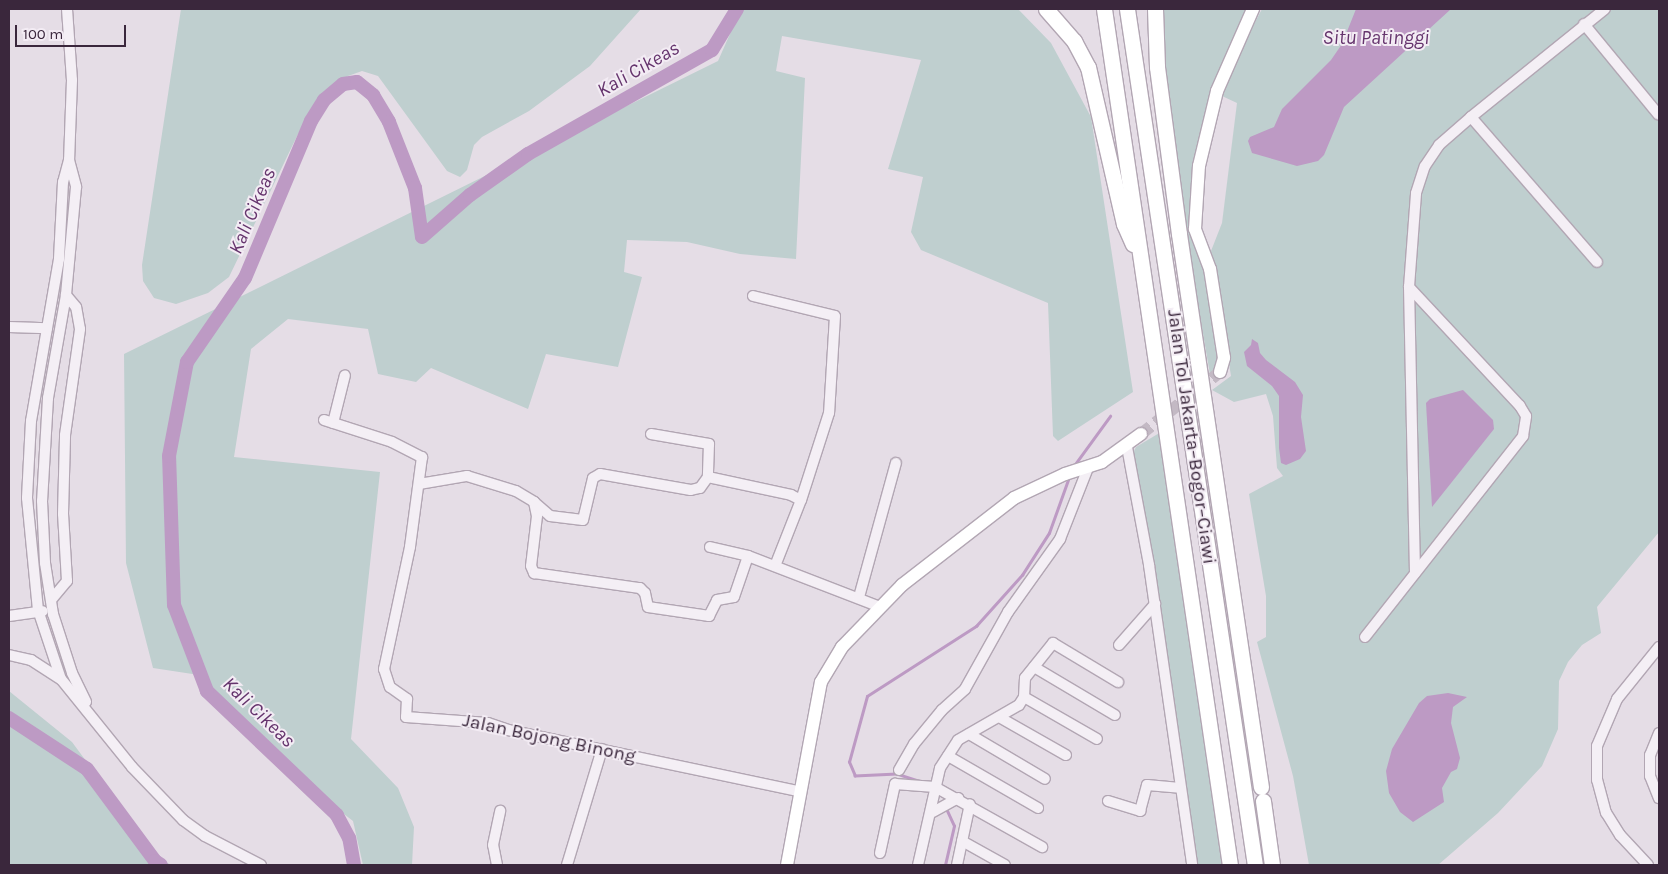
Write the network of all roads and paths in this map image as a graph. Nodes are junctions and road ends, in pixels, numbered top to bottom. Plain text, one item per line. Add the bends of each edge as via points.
1 (67, 9) edge
2 (1046, 9) edge
3 (1104, 9) edge
4 (1127, 9) edge
5 (1155, 9) edge
6 (1253, 9) edge
7 (1605, 9) edge
8 (1584, 24) junction
9 (1658, 114) dead end
10 (1471, 116) junction
11 (69, 160) junction
12 (1141, 262) junction
13 (1597, 262) dead end
14 (1409, 287) junction
15 (66, 295) junction
16 (753, 296) dead end
17 (9, 326) edge
18 (47, 328) junction
19 (1220, 372) dead end
20 (345, 375) dead end
21 (651, 434) dead end
22 (1141, 434) tunnel mouth
23 (1127, 446) junction
24 (896, 463) dead end
25 (1083, 469) junction
26 (708, 477) junction
27 (419, 484) junction
28 (800, 500) junction
29 (534, 502) junction
30 (710, 547) dead end
31 (748, 556) junction
32 (775, 566) junction
33 (1415, 573) junction
34 (859, 597) junction
35 (51, 600) junction
36 (1155, 604) junction
37 (880, 607) junction
38 (38, 610) junction
39 (53, 614) junction
40 (9, 616) edge
41 (1365, 637) dead end
42 (1119, 645) dead end
43 (1659, 646) edge
44 (9, 655) edge
45 (1034, 667) junction
46 (72, 673) junction
47 (62, 679) junction
48 (1118, 682) dead end
49 (1024, 697) junction
50 (1115, 715) dead end
51 (998, 717) junction
52 (94, 718) junction
53 (969, 734) junction
54 (1659, 734) edge
55 (1097, 739) dead end
56 (602, 750) junction
57 (1066, 755) dead end
58 (948, 756) junction
59 (899, 770) dead end
60 (1045, 779) dead end
61 (935, 787) junction
62 (1180, 788) junction
63 (800, 792) junction
64 (958, 798) junction
65 (1659, 798) edge
66 (1108, 801) dead end
67 (970, 804) junction
68 (1038, 808) dead end
69 (500, 811) dead end
70 (933, 812) junction
71 (962, 841) junction
72 (1042, 847) dead end
73 (880, 853) dead end
74 (260, 865) edge
75 (497, 865) edge
76 (567, 865) edge
77 (787, 865) edge
78 (918, 865) edge
79 (957, 865) edge
80 (1005, 865) edge
81 (1192, 865) edge
82 (1230, 865) edge
83 (1255, 865) edge
84 (1272, 865) edge
85 (1648, 865) edge

1 - 11 street via 72,80
2 - 12 highway via 1074,41 1088,67 1124,224
3 - 12 highway, Jalan Tol Jakarta–Bogor–Ciawi
4 - 83 highway, Jalan Tol Jakarta–Bogor–Ciawi
5 - 84 highway via 1157,67 1179,234
6 - 19 main road via 1217,91 1198,166 1195,229 1210,269 1224,358
7 - 8 street
8 - 9 street
8 - 10 street
10 - 13 street
10 - 14 street via 1439,145 1424,166 1416,193
11 - 15 street via 76,187
11 - 18 street via 63,182 59,259
12 - 82 highway, Jalan Tol Jakarta–Bogor–Ciawi
14 - 33 street
14 - 33 street via 1526,416 1523,436
15 - 35 street via 48,398 42,468 43,529
15 - 35 street via 76,307 80,330 65,435 63,514 67,581
16 - 28 street via 835,316 829,413
17 - 18 street
18 - 38 street via 31,421 27,498
20 - 27 street, Jalan Bojong Binong via 329,421 417,452 423,461
21 - 26 street via 709,444
22 - 23 main road
23 - 25 main road
23 - 36 street
24 - 34 street
25 - 37 main road via 1014,498 923,567
25 - 59 street via 1060,539 1008,612 965,689 942,710 914,744
26 - 28 street
26 - 29 street via 700,488 691,490 597,474 583,520 550,516
27 - 29 street via 467,476 516,491
27 - 56 street, Jalan Bojong Binong via 410,547 384,669 390,686 408,699 404,716 471,720
28 - 32 street
29 - 31 street via 537,516 531,566 534,573 640,588 648,608 709,616 717,600 734,597
30 - 31 street
31 - 32 street
32 - 34 street
33 - 41 street
34 - 37 street
35 - 39 street
36 - 42 street
36 - 62 street
37 - 63 main road via 842,647 821,682
38 - 39 street
38 - 40 street
38 - 47 street
39 - 46 street
43 - 85 street via 1617,699 1597,746 1597,780 1606,813 1620,835
44 - 47 street via 31,660
45 - 48 street via 1053,643
45 - 49 street via 1025,678
45 - 50 street
46 - 47 street
46 - 52 street
47 - 52 street
49 - 51 street via 1019,705
49 - 55 street
51 - 53 street
51 - 57 street
52 - 74 street via 164,803 205,836
53 - 58 street via 958,740
53 - 60 street
54 - 65 street via 1650,755 1650,776
56 - 63 street, Jalan Bojong Binong
56 - 76 street
58 - 61 street
58 - 68 street
61 - 64 street
61 - 70 street
61 - 73 street via 895,784
62 - 66 street via 1147,785 1140,811
62 - 81 street
63 - 77 main road
64 - 67 street
64 - 70 street
67 - 71 street
67 - 72 street
69 - 75 street via 493,845
70 - 78 street
71 - 79 street
71 - 80 street

